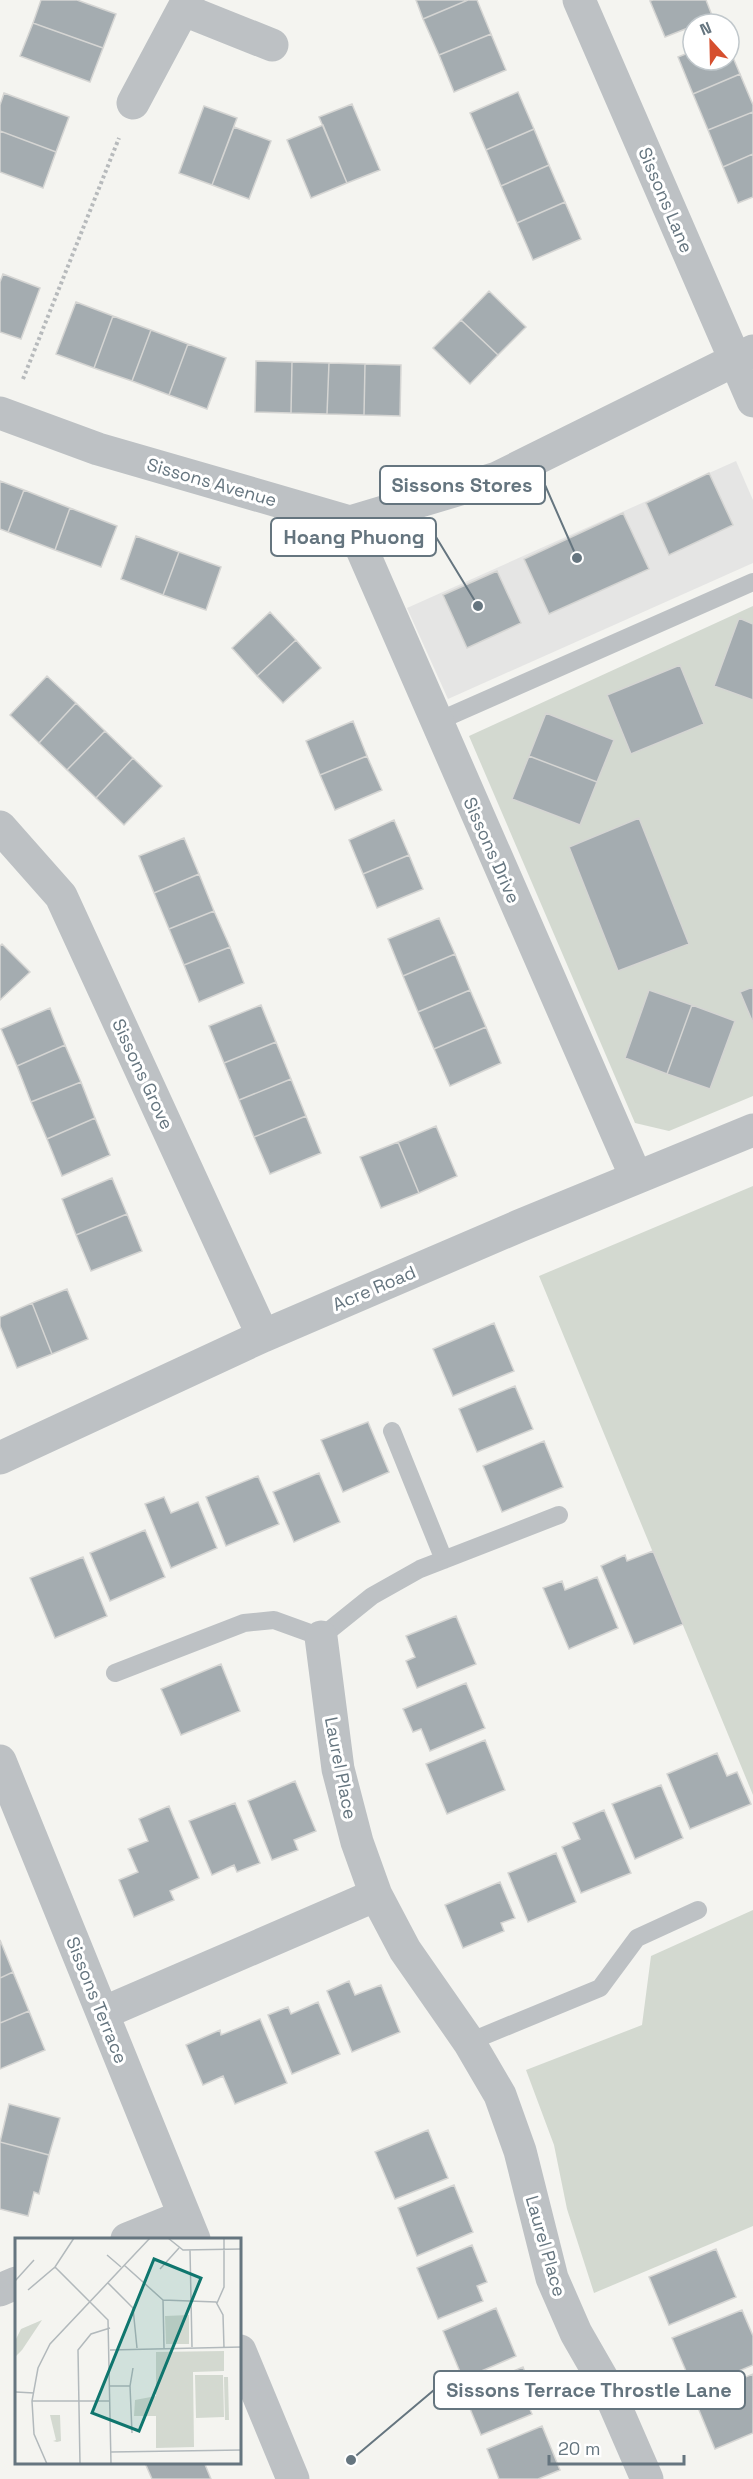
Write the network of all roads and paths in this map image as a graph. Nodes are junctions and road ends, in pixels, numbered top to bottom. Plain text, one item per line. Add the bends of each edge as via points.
1 (579, 0) edge
2 (186, 5) edge
3 (272, 45) dead end
4 (133, 103) joint
5 (744, 355) edge
6 (753, 401) edge
7 (4, 414) edge
8 (350, 522) junction
9 (753, 582) edge
10 (436, 722) junction
11 (0, 827) edge
12 (753, 1130) edge
13 (636, 1178) junction
14 (263, 1336) junction
15 (392, 1431) dead end
16 (0, 1458) edge
17 (559, 1515) dead end
18 (444, 1560) junction
19 (321, 1637) junction
20 (116, 1673) dead end
21 (0, 1761) edge
22 (376, 1895) junction
23 (698, 1910) dead end
24 (103, 2013) junction
25 (469, 2042) junction
26 (189, 2228) edge
27 (134, 2238) edge
28 (15, 2283) edge
29 (0, 2290) edge
30 (242, 2355) edge
31 (293, 2479) edge
32 (647, 2479) edge

1 - 5 street, Sissons Lane
2 - 3 street
2 - 4 street
4 - 7 path
5 - 6 street, Sissons Lane
5 - 8 street via 497,478
7 - 8 street, Sissons Avenue via 98,449
8 - 10 street, Sissons Drive
9 - 10 lane
10 - 13 street, Sissons Drive
11 - 14 street, Sissons Grove via 61,897
12 - 13 street, Acre Road
13 - 14 street, Acre Road
14 - 16 street, Acre Road
15 - 18 lane
17 - 18 lane
18 - 19 lane via 372,1596
19 - 20 lane via 274,1620 244,1623
19 - 22 street, Laurel Place via 338,1769
21 - 24 street, Sissons Terrace
22 - 24 street
22 - 25 street, Laurel Place via 405,1950
23 - 25 lane via 637,1938 600,1988
24 - 26 street, Sissons Terrace
25 - 32 street, Laurel Place via 500,2095 520,2151 552,2278 576,2333 607,2387
26 - 27 street
28 - 29 street
30 - 31 street

